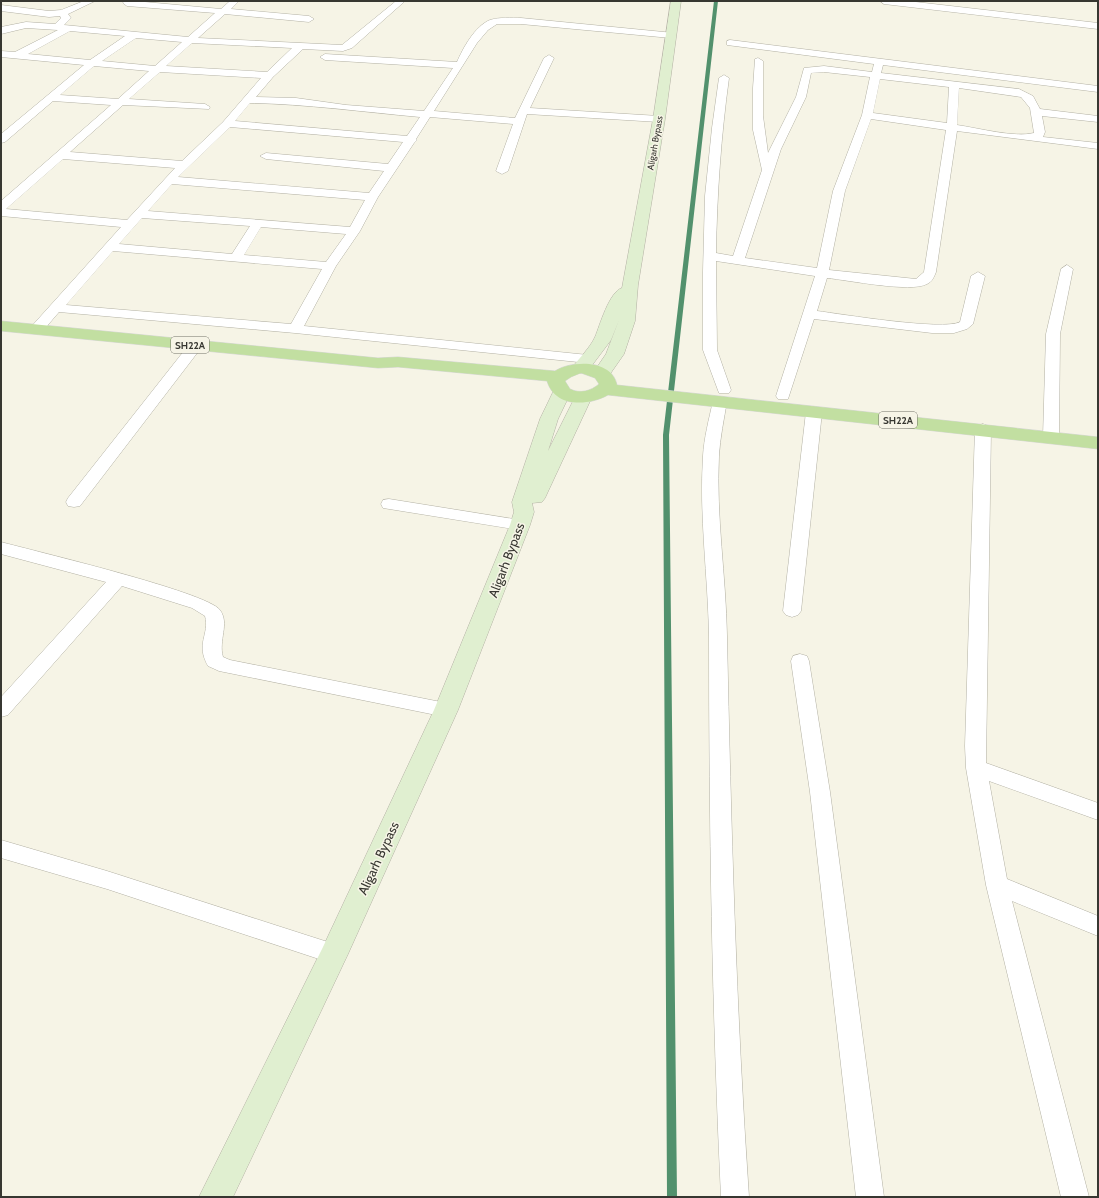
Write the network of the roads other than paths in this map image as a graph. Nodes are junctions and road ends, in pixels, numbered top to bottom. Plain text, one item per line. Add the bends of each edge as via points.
1 (35, 1) edge
2 (91, 1) edge
3 (235, 1) edge
4 (401, 1) edge
5 (676, 1) edge
6 (884, 1) edge
7 (127, 3) dead end
8 (1, 8) edge
9 (16, 10) junction
10 (223, 11) junction
11 (63, 13) junction
12 (309, 19) dead end
13 (1098, 26) edge
14 (57, 27) junction
15 (69, 28) junction
16 (1, 31) edge
17 (134, 35) junction
18 (672, 36) junction
19 (189, 40) junction
20 (730, 43) dead end
21 (300, 46) junction
22 (1, 54) edge
23 (19, 55) junction
24 (291, 55) junction
25 (549, 58) dead end
26 (758, 61) dead end
27 (878, 61) junction
28 (93, 62) junction
29 (1, 64) edge
30 (460, 65) junction
31 (159, 69) junction
32 (269, 75) junction
33 (876, 76) junction
34 (724, 78) dead end
35 (954, 84) junction
36 (1098, 89) edge
37 (50, 98) junction
38 (248, 100) junction
39 (120, 103) junction
40 (205, 107) dead end
41 (1036, 112) junction
42 (429, 113) junction
43 (866, 115) junction
44 (521, 116) junction
45 (659, 119) junction
46 (1098, 119) edge
47 (227, 124) junction
48 (952, 128) junction
49 (1027, 138) junction
50 (1, 140) edge
51 (412, 140) junction
52 (1098, 146) edge
53 (60, 156) junction
54 (266, 156) dead end
55 (185, 165) junction
56 (392, 168) junction
57 (768, 170) junction
58 (502, 171) dead end
59 (169, 180) junction
60 (372, 196) junction
61 (1, 207) edge
62 (1, 212) edge
63 (140, 214) junction
64 (258, 223) junction
65 (130, 224) junction
66 (354, 231) junction
67 (110, 248) junction
68 (709, 256) junction
69 (235, 258) junction
70 (738, 259) junction
71 (330, 266) junction
72 (1067, 269) dead end
73 (822, 274) junction
74 (978, 276) dead end
75 (630, 285) junction
76 (57, 308) junction
77 (809, 314) junction
78 (1, 326) edge
79 (295, 329) junction
80 (36, 330) junction
81 (196, 345) junction
82 (585, 364) junction
83 (605, 380) junction
84 (559, 385) junction
85 (722, 396) junction
86 (783, 396) junction
87 (583, 397) junction
88 (814, 412) junction
89 (983, 429) junction
90 (1098, 430) edge
91 (1052, 431) junction
92 (1098, 443) edge
93 (74, 502) dead end
94 (389, 504) dead end
95 (522, 518) junction
96 (1, 548) edge
97 (118, 579) junction
98 (792, 611) dead end
99 (800, 660) dead end
100 (5, 700) edge
101 (446, 710) junction
102 (976, 768) junction
103 (1098, 812) edge
104 (1, 849) edge
105 (998, 885) junction
106 (1098, 926) edge
107 (334, 954) junction
108 (216, 1197) edge
109 (735, 1197) edge
110 (870, 1197) edge
111 (1075, 1197) edge

1 - 9 street
2 - 11 street
3 - 10 street
4 - 21 street via 349,46
5 - 18 main road, Aligarh Bypass
6 - 13 street
7 - 10 street
8 - 9 street
9 - 11 street
10 - 12 street
10 - 19 street
11 - 14 street via 66,18
14 - 15 street
14 - 16 street via 26,25
15 - 17 street
15 - 23 street
17 - 19 street
17 - 28 street
18 - 30 street via 521,21 497,22 489,24 471,44
18 - 45 main road, Aligarh Bypass
19 - 21 street
19 - 31 street
20 - 27 street
21 - 24 street
22 - 23 street
23 - 28 street
23 - 29 street
24 - 30 street
24 - 32 street
25 - 44 street
26 - 57 street via 759,141
27 - 33 street
27 - 36 street
28 - 31 street
28 - 37 street
30 - 42 street
31 - 32 street
31 - 39 street
32 - 38 street
33 - 35 street
33 - 43 street
33 - 57 street via 824,69 807,70 801,98 775,149
34 - 68 street via 716,143
35 - 41 street via 1025,94 1031,98
35 - 48 street
37 - 39 street
37 - 50 street
38 - 42 street via 296,100 346,108
38 - 47 street
39 - 40 street
39 - 53 street
41 - 46 street
41 - 49 street via 1039,135
42 - 44 street
42 - 51 street
43 - 48 street
43 - 73 street via 839,191
44 - 45 street
44 - 58 street
45 - 75 main road, Aligarh Bypass
47 - 51 street
47 - 55 street
48 - 49 street
48 - 73 street via 928,278 916,284
49 - 52 street
51 - 56 street
53 - 55 street
53 - 61 street
54 - 56 street
55 - 59 street
56 - 60 street
57 - 70 street
59 - 60 street
59 - 63 street
60 - 66 street
62 - 65 street
63 - 64 street
63 - 65 street
64 - 66 street
64 - 69 street
65 - 67 street
66 - 71 street
67 - 69 street
67 - 76 street
68 - 70 street
68 - 85 street via 710,350
69 - 71 street
70 - 73 street
71 - 79 street
72 - 91 street via 1053,334
73 - 77 street
74 - 77 street via 966,324 960,328 932,329
75 - 82 main road, Aligarh Bypass via 618,301 602,340
75 - 83 main road, Aligarh Bypass via 631,301 620,344
76 - 79 street
76 - 80 street
77 - 86 street
78 - 80 main road, SH22A
79 - 82 street
80 - 81 main road, SH22A
81 - 84 main road, SH22A via 378,363 393,368
81 - 93 street
82 - 83 main road, SH22A
82 - 84 main road via 570,370
83 - 85 main road, SH22A via 627,386
83 - 87 main road via 594,395
84 - 87 main road, SH22A via 571,396
84 - 95 main road, Aligarh Bypass via 522,502
85 - 86 main road, SH22A
85 - 88 main road, SH22A
85 - 109 street via 711,454 710,484 718,628 720,850
86 - 91 main road, SH22A
87 - 95 main road, Aligarh Bypass via 536,497
88 - 89 main road, SH22A
88 - 98 street
89 - 91 main road, SH22A
89 - 102 street
90 - 91 main road, SH22A
91 - 92 main road, SH22A
94 - 95 street
95 - 101 main road, Aligarh Bypass
96 - 97 street
97 - 100 street
97 - 101 street via 198,604 213,613 216,623 211,648 215,661 226,666
99 - 110 street via 820,792
101 - 107 main road, Aligarh Bypass
102 - 103 street
102 - 105 street
104 - 107 street via 108,880
105 - 106 street
105 - 111 street
107 - 108 main road, Aligarh Bypass

